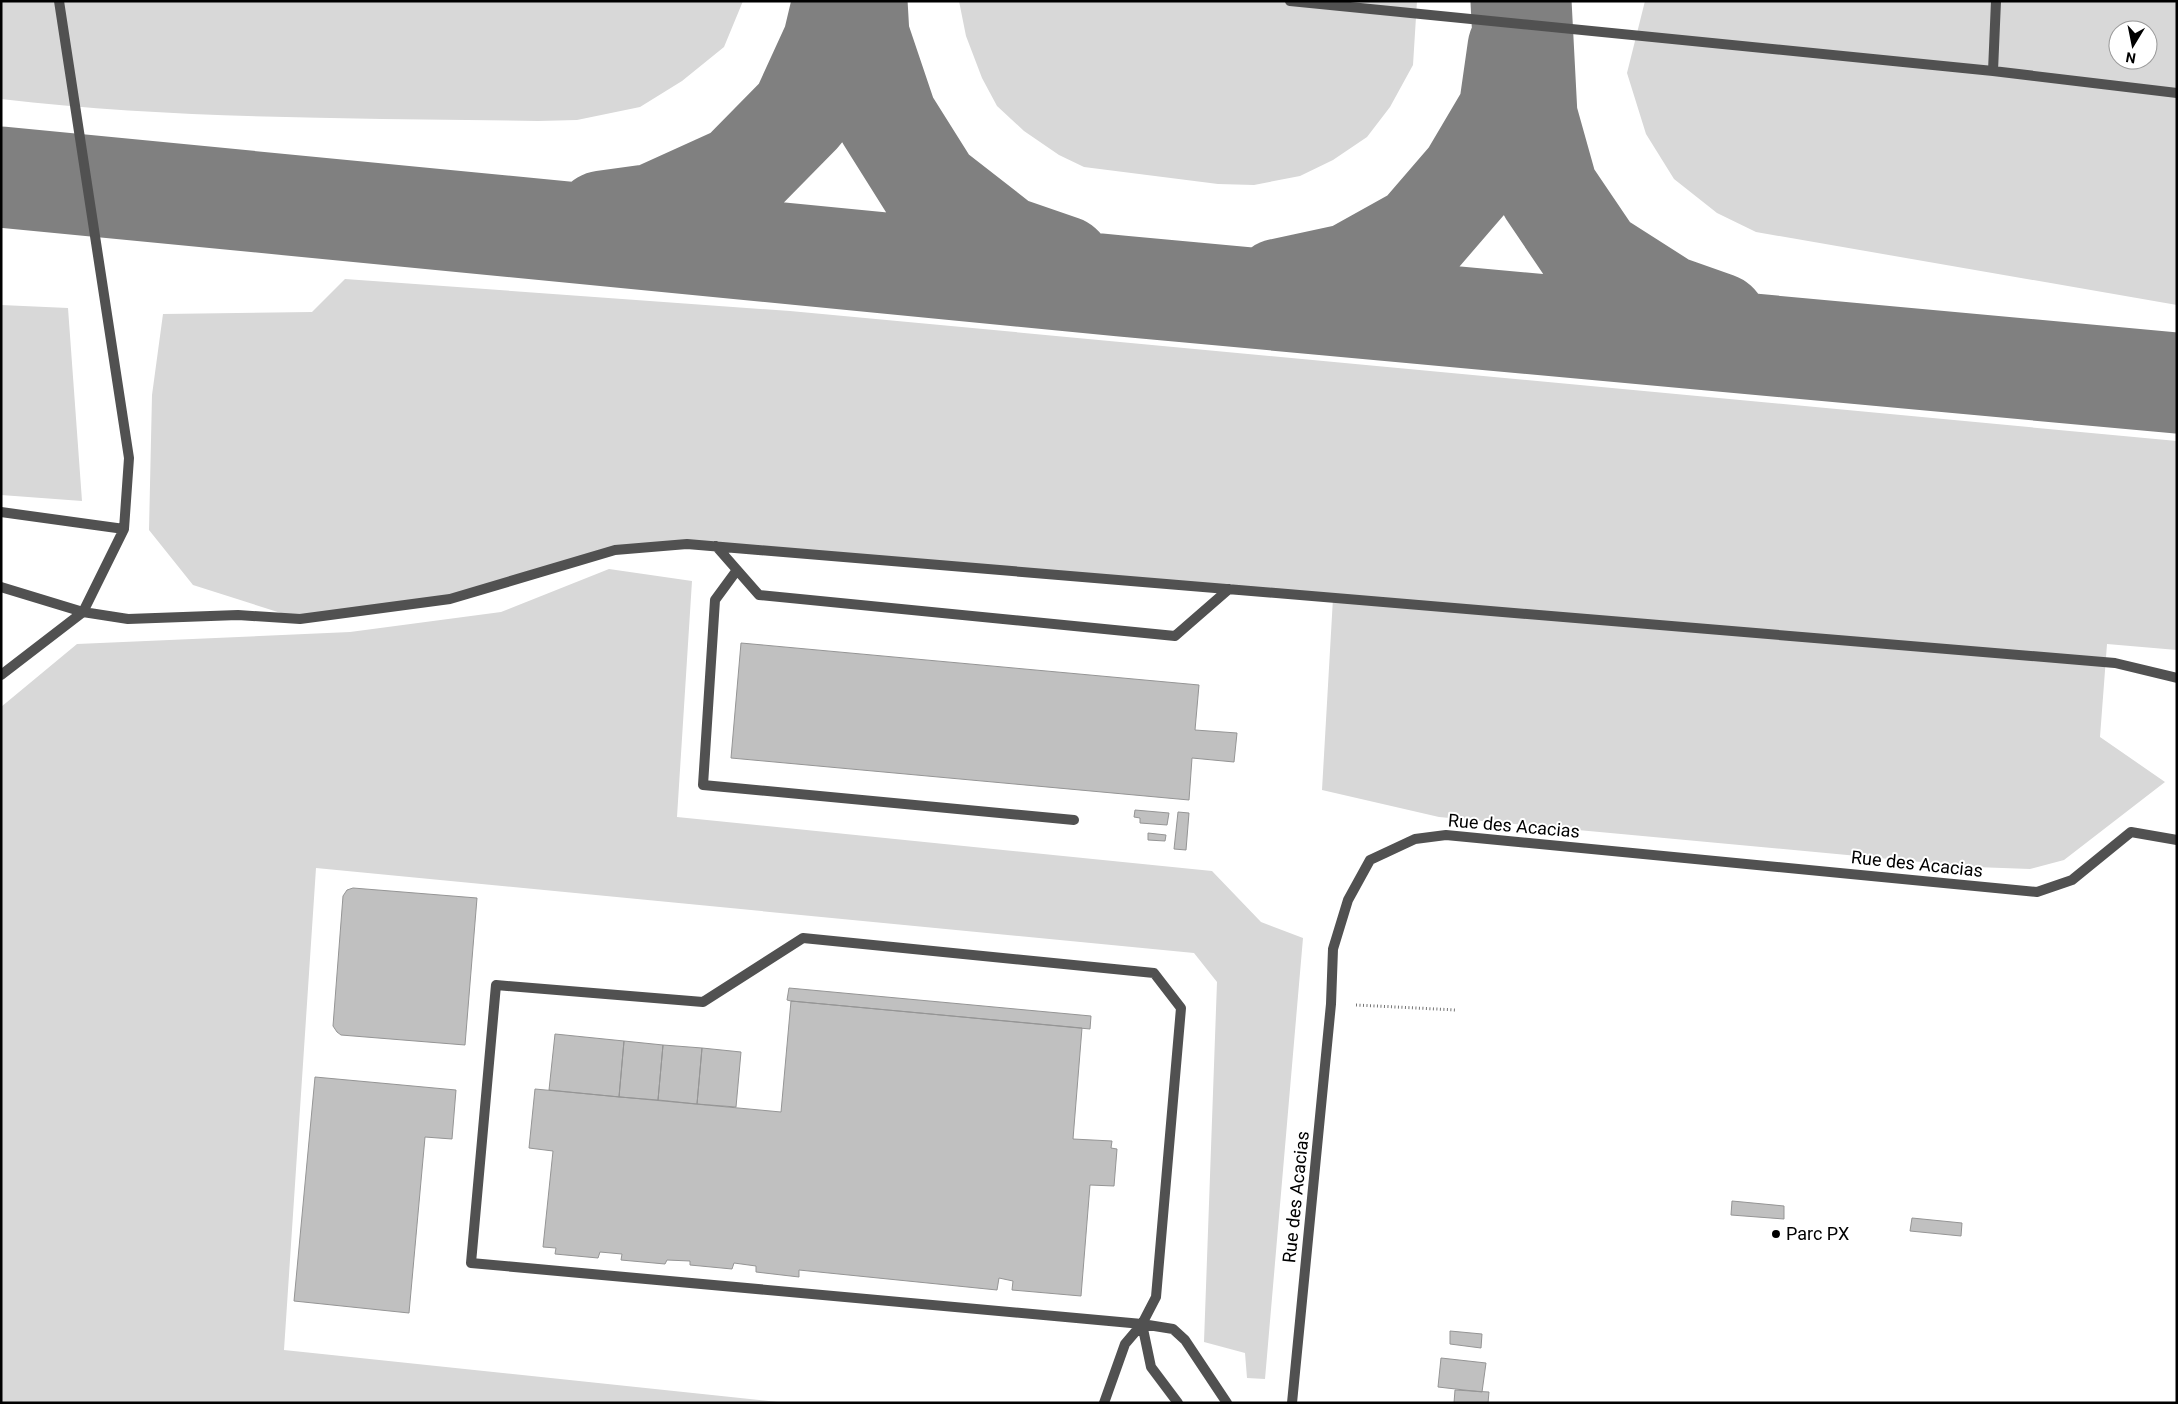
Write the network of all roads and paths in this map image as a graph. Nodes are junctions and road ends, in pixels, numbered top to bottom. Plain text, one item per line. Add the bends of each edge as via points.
1 (58, 1) edge
2 (1290, 1) edge
3 (1996, 1) edge
4 (1992, 71) junction
5 (2177, 93) edge
6 (1, 512) edge
7 (124, 529) junction
8 (716, 546) junction
9 (737, 570) junction
10 (1, 587) edge
11 (1229, 589) junction
12 (84, 612) junction
13 (1, 676) edge
14 (2177, 678) edge
15 (1074, 820) dead end
16 (2177, 840) edge
17 (1331, 1004) junction
18 (1456, 1010) dead end
19 (1142, 1324) junction
20 (1104, 1403) edge
21 (1178, 1403) edge
22 (1227, 1403) edge
23 (1292, 1403) edge

1 - 7 lane via 129,458
2 - 4 lane
3 - 4 lane
4 - 5 lane
6 - 7 lane
7 - 12 lane
8 - 9 lane
8 - 11 lane
8 - 12 lane via 687,544 615,550 450,599 300,619 238,615 128,619
9 - 11 lane via 759,595 1175,636
9 - 15 lane via 715,600 704,785
10 - 12 lane
11 - 14 lane via 2115,663
12 - 13 lane
16 - 17 lane, Rue des Acacias via 2131,832 2072,880 2037,892 1446,835 1415,839 1370,860 1348,900 1333,949
17 - 18 path
17 - 23 lane, Rue des Acacias
19 - 19 lane via 471,1263 496,985 703,1002 803,938 1154,973 1181,1008 1156,1297
19 - 20 lane via 1125,1344
19 - 21 lane via 1151,1366
19 - 22 lane via 1173,1329 1185,1340

